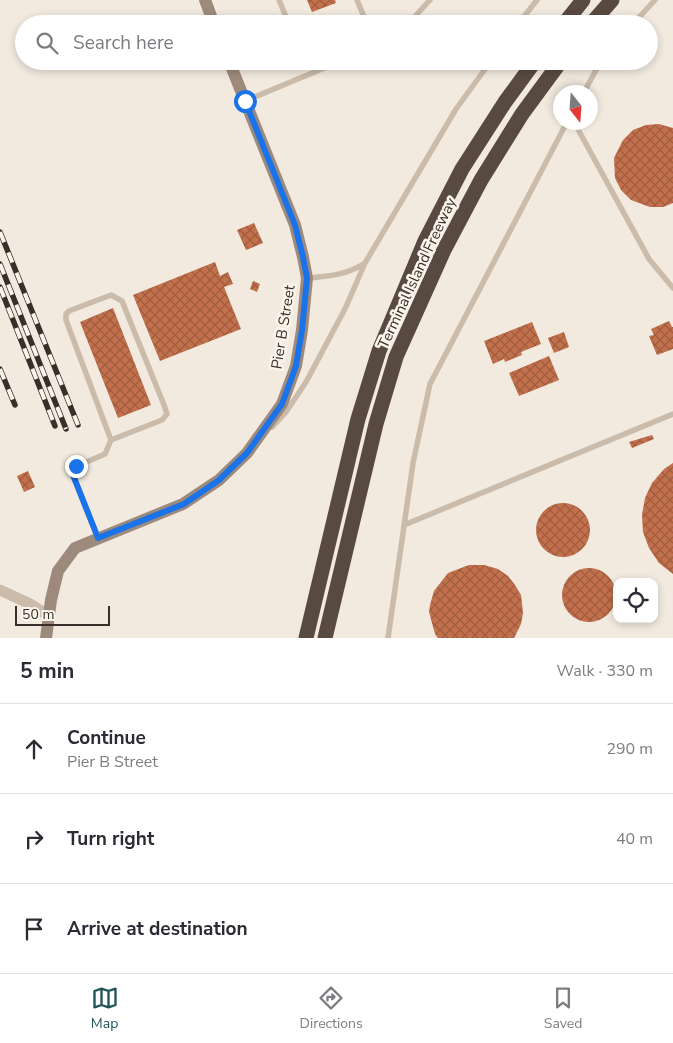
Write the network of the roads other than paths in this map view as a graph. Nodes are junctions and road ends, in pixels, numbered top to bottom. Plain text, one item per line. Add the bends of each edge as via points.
1 (205, 0) edge
2 (279, 0) edge
3 (358, 0) edge
4 (430, 0) edge
5 (537, 0) edge
6 (583, 0) edge
7 (612, 0) edge
8 (655, 0) edge
9 (211, 15) edge
10 (285, 15) edge
11 (364, 15) edge
12 (416, 15) edge
13 (525, 15) edge
14 (571, 15) edge
15 (599, 15) edge
16 (641, 15) edge
17 (233, 70) edge
18 (319, 70) edge
19 (484, 70) edge
20 (529, 70) edge
21 (554, 70) edge
22 (596, 70) edge
23 (588, 85) edge
24 (245, 101) junction
25 (563, 130) edge
26 (578, 130) edge
27 (365, 263) junction
28 (307, 278) junction
29 (673, 288) edge
30 (673, 414) edge
31 (111, 440) junction
32 (247, 453) junction
33 (404, 525) junction
34 (98, 538) junction
35 (0, 590) edge
36 (49, 616) junction
37 (46, 638) edge
38 (306, 638) edge
39 (325, 638) edge
40 (388, 638) edge

1 - 9 street
2 - 10 lane
3 - 11 lane
4 - 12 lane
5 - 13 lane
6 - 14 highway
7 - 15 highway
8 - 16 lane
17 - 24 street, Pier B Street
18 - 24 lane
19 - 27 lane via 456,109
20 - 38 highway, Terminal Island Freeway via 462,169 425,241 379,351 358,419
21 - 39 highway, Terminal Island Freeway via 522,114 481,180 444,250 400,349 376,424
22 - 23 lane
24 - 28 street, Pier B Street via 295,225
25 - 33 lane via 430,384
26 - 29 lane via 649,259
27 - 28 lane via 342,274
27 - 32 lane via 345,309 306,382 286,412
28 - 32 street, Pier B Street via 296,366 282,404
30 - 33 lane
31 - 31 lane via 66,320 69,311 111,295 122,301 167,414 162,420
31 - 34 lane via 106,454 71,470
32 - 34 street, Pier B Street via 219,480 184,504
33 - 40 lane
34 - 36 street, Pier B Street via 75,548 58,571
35 - 36 street
36 - 37 street, Pier B Street

